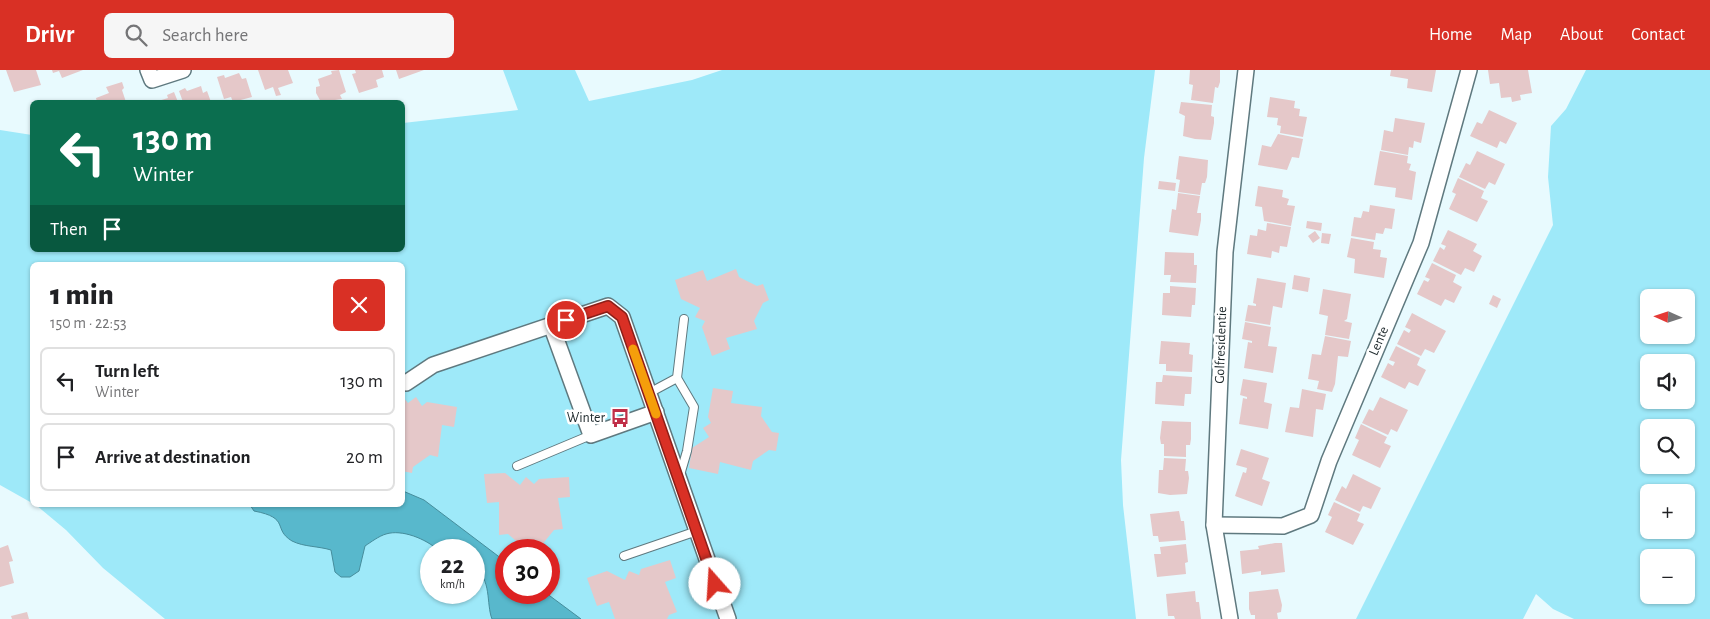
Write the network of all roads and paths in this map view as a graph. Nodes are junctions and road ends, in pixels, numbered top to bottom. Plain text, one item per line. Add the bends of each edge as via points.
1 (148, 70) edge
2 (183, 70) edge
3 (1246, 70) edge
4 (1469, 70) edge
5 (684, 319) dead end
6 (551, 325) junction
7 (677, 378) junction
8 (406, 383) dead end
9 (649, 393) junction
10 (656, 412) junction
11 (591, 435) junction
12 (517, 466) dead end
13 (679, 479) junction
14 (1214, 525) junction
15 (697, 531) junction
16 (624, 556) dead end
17 (728, 619) edge
18 (1230, 619) edge

1 - 2 street via 152,80
3 - 14 street, Golfresidentie via 1225,252
4 - 14 street, Lente via 1421,243 1328,461 1311,515 1283,526
5 - 7 lane
6 - 8 street via 433,365
6 - 9 street via 608,306 622,317
6 - 11 street
7 - 9 lane
7 - 13 lane via 694,407
9 - 10 street
10 - 11 street
10 - 13 street
11 - 12 lane
13 - 15 street
14 - 18 street, Golfresidentie
15 - 16 lane
15 - 17 street

